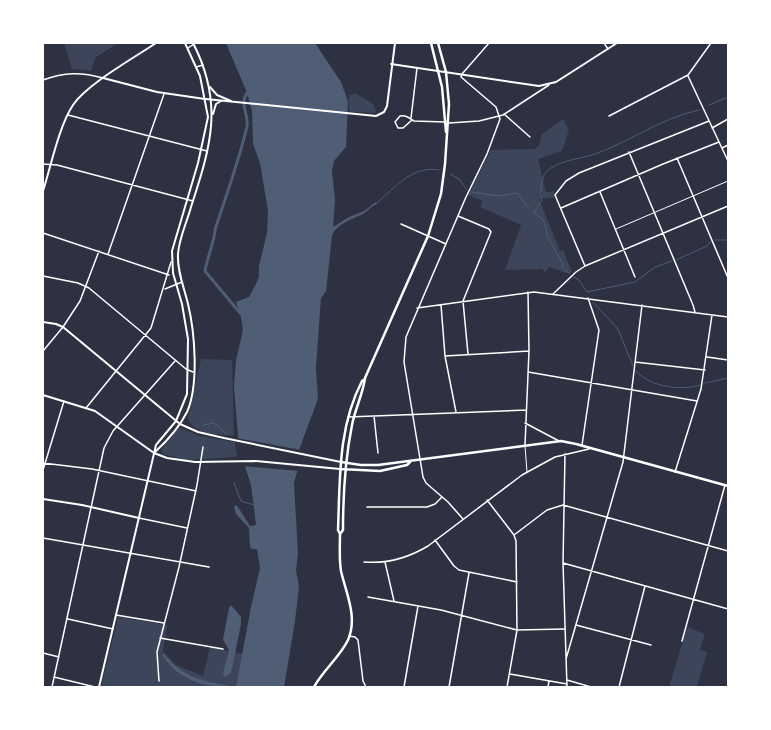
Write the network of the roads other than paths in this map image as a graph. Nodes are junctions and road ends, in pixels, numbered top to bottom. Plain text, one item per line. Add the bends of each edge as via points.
1 (156, 43) edge
2 (185, 43) edge
3 (395, 43) edge
4 (431, 43) edge
5 (438, 43) edge
6 (488, 43) edge
7 (604, 43) edge
8 (617, 43) edge
9 (711, 43) edge
10 (193, 44) edge
11 (188, 48) junction
12 (608, 49) junction
13 (203, 64) junction
14 (391, 64) junction
15 (196, 68) junction
16 (417, 68) junction
17 (440, 71) junction
18 (446, 72) junction
19 (461, 75) junction
20 (688, 75) junction
21 (103, 78) junction
22 (43, 80) edge
23 (209, 85) junction
24 (549, 85) junction
25 (164, 93) junction
26 (205, 99) junction
27 (211, 100) junction
28 (221, 101) junction
29 (233, 101) junction
30 (504, 114) junction
31 (67, 115) junction
32 (500, 116) junction
33 (609, 116) dead end
34 (212, 117) junction
35 (412, 119) junction
36 (728, 119) edge
37 (709, 121) junction
38 (712, 128) junction
39 (149, 137) junction
40 (530, 137) dead end
41 (719, 142) junction
42 (447, 145) junction
43 (728, 145) edge
44 (722, 148) junction
45 (201, 149) junction
46 (207, 151) junction
47 (629, 152) junction
48 (678, 158) junction
49 (728, 161) edge
50 (43, 164) edge
51 (51, 164) junction
52 (638, 175) junction
53 (728, 181) edge
54 (132, 186) junction
55 (43, 191) edge
56 (599, 191) junction
57 (693, 196) junction
58 (187, 200) junction
59 (193, 201) junction
60 (728, 206) edge
61 (561, 208) junction
62 (654, 212) junction
63 (458, 216) junction
64 (702, 217) junction
65 (401, 224) dead end
66 (616, 229) junction
67 (43, 233) edge
68 (663, 233) junction
69 (428, 236) junction
70 (446, 244) junction
71 (625, 250) junction
72 (100, 251) junction
73 (108, 254) junction
74 (171, 262) junction
75 (585, 266) junction
76 (169, 274) junction
77 (43, 276) edge
78 (635, 277) dead end
79 (728, 278) edge
80 (182, 282) junction
81 (176, 285) junction
82 (86, 286) junction
83 (164, 289) junction
84 (528, 292) junction
85 (553, 294) junction
86 (588, 298) junction
87 (463, 301) junction
88 (441, 305) junction
89 (642, 305) junction
90 (417, 308) junction
91 (695, 312) junction
92 (712, 315) junction
93 (728, 317) edge
94 (186, 321) junction
95 (43, 322) edge
96 (192, 322) junction
97 (63, 327) junction
98 (146, 336) junction
99 (43, 351) edge
100 (529, 351) junction
101 (468, 354) junction
102 (445, 356) junction
103 (707, 357) junction
104 (728, 360) edge
105 (175, 361) junction
106 (635, 362) junction
107 (705, 370) junction
108 (117, 371) junction
109 (189, 372) junction
110 (194, 372) junction
111 (528, 372) junction
112 (365, 378) junction
113 (592, 382) junction
114 (632, 389) junction
115 (43, 395) edge
116 (146, 396) junction
117 (64, 401) junction
118 (697, 401) junction
119 (86, 408) junction
120 (526, 410) junction
121 (456, 412) junction
122 (412, 414) junction
123 (348, 416) junction
124 (354, 416) junction
125 (374, 416) junction
126 (176, 421) junction
127 (525, 423) junction
128 (180, 424) junction
129 (118, 427) junction
130 (561, 442) junction
131 (524, 445) junction
132 (203, 447) dead end
133 (582, 447) junction
134 (589, 449) junction
135 (154, 453) junction
136 (378, 453) dead end
137 (565, 454) junction
138 (624, 457) junction
139 (420, 460) junction
140 (201, 462) junction
141 (341, 462) junction
142 (411, 462) junction
143 (44, 463) edge
144 (346, 463) junction
145 (341, 469) junction
146 (346, 469) junction
147 (43, 470) edge
148 (99, 471) junction
149 (527, 472) junction
150 (676, 472) junction
151 (147, 482) junction
152 (727, 486) edge
153 (196, 491) junction
154 (442, 497) junction
155 (43, 500) edge
156 (487, 500) junction
157 (563, 505) junction
158 (90, 507) junction
159 (367, 507) dead end
160 (607, 517) junction
161 (139, 518) junction
162 (462, 519) junction
163 (187, 528) junction
164 (340, 534) junction
165 (514, 535) junction
166 (43, 538) edge
167 (436, 540) junction
168 (83, 545) junction
169 (708, 546) junction
170 (728, 551) edge
171 (130, 553) junction
172 (180, 562) junction
173 (364, 562) dead end
174 (385, 562) junction
175 (563, 563) junction
176 (209, 566) dead end
177 (592, 570) junction
178 (469, 573) junction
179 (517, 582) junction
180 (645, 586) junction
181 (368, 597) dead end
182 (694, 599) junction
183 (395, 602) junction
184 (418, 606) junction
185 (728, 609) edge
186 (116, 615) junction
187 (461, 615) junction
188 (68, 619) junction
189 (164, 623) junction
190 (576, 625) junction
191 (113, 629) junction
192 (564, 629) junction
193 (517, 630) junction
194 (349, 636) junction
195 (160, 638) junction
196 (631, 640) junction
197 (682, 641) dead end
198 (651, 646) dead end
199 (223, 649) dead end
200 (43, 653) edge
201 (59, 657) junction
202 (566, 659) junction
203 (510, 674) junction
204 (54, 677) junction
205 (567, 680) junction
206 (159, 681) dead end
207 (549, 681) junction
208 (567, 686) edge
209 (52, 687) edge
210 (95, 687) edge
211 (99, 687) edge
212 (314, 687) edge
213 (366, 687) edge
214 (404, 687) edge
215 (449, 687) edge
216 (507, 687) edge
217 (548, 687) edge
218 (591, 687) edge
219 (619, 687) edge

1 - 21 main road
2 - 11 main road
3 - 14 main road
4 - 17 main road
5 - 18 main road
6 - 19 street
7 - 12 street
8 - 12 main road
9 - 20 street
10 - 11 street
10 - 13 main road
11 - 15 main road
12 - 24 main road
13 - 15 street
13 - 23 main road
14 - 16 main road
14 - 29 main road via 387,106 380,114 366,116
15 - 26 main road
16 - 17 main road
16 - 35 street
17 - 18 main road
17 - 42 main road
18 - 19 main road
18 - 42 main road via 449,104
19 - 24 main road via 537,86
19 - 32 street via 496,107
20 - 33 street
20 - 37 street
21 - 22 street via 75,73
21 - 25 main road
21 - 31 main road via 82,94
23 - 27 main road
23 - 29 main road via 217,95
24 - 30 street
25 - 26 main road
25 - 39 street
26 - 27 main road
26 - 45 main road via 208,117
27 - 28 main road
27 - 34 main road
28 - 29 main road
28 - 34 main road via 215,107
30 - 32 street
30 - 40 street
31 - 39 street
31 - 51 main road
32 - 35 street via 457,123
32 - 63 street via 487,154
34 - 46 main road
35 - 35 street via 403,128 396,126 395,122 400,116
36 - 38 street
37 - 38 street
37 - 47 street
38 - 41 street
39 - 45 street
39 - 54 street
41 - 44 street
41 - 48 street
42 - 69 main road via 441,194
43 - 44 street
44 - 49 street
45 - 46 street
45 - 58 main road
46 - 59 main road
47 - 52 street
47 - 61 street via 564,182 555,193
48 - 52 street
48 - 57 street
50 - 51 street
51 - 54 street
51 - 55 main road
52 - 56 street
52 - 62 street
53 - 57 lane
54 - 58 street
54 - 73 street
56 - 61 street
56 - 66 street
57 - 62 lane
57 - 64 street
58 - 59 street
58 - 74 main road via 173,244
59 - 80 main road via 178,251
60 - 64 street
61 - 75 street
62 - 66 lane
62 - 68 street
63 - 70 street
63 - 87 street via 489,229 491,234
64 - 68 street
64 - 79 street
65 - 69 street
66 - 71 street
67 - 72 street
68 - 71 street
68 - 91 street
69 - 70 street
69 - 112 main road
70 - 90 street
71 - 75 street
71 - 78 street
72 - 73 street
72 - 82 street
73 - 76 street
74 - 76 street
74 - 81 main road
75 - 85 street
76 - 83 street
77 - 82 street
80 - 81 street
80 - 96 main road
81 - 83 street
81 - 94 main road
82 - 97 street via 80,301
82 - 98 street
83 - 98 street via 154,323
84 - 85 street
84 - 87 street
84 - 100 street
85 - 86 street
86 - 89 street
86 - 113 street via 599,330
87 - 88 street
87 - 101 street
88 - 90 street
88 - 102 street
89 - 91 street
89 - 106 street
90 - 122 street via 408,330 404,351
91 - 92 street
92 - 93 street
92 - 103 street
94 - 96 street
94 - 109 main road
95 - 97 main road
96 - 110 main road
97 - 99 street
97 - 108 main road
98 - 105 street
98 - 108 street
100 - 101 street
100 - 111 street
101 - 102 street
102 - 121 street
103 - 104 street
103 - 107 street
105 - 109 street
105 - 116 street
106 - 107 street
106 - 114 street
107 - 118 street
108 - 116 main road
108 - 119 street
109 - 110 street
109 - 126 main road via 186,400
110 - 128 main road via 192,398
111 - 113 street
111 - 120 street
112 - 123 main road via 355,394
112 - 124 main road
113 - 114 street
113 - 133 street
114 - 118 street
114 - 138 street
115 - 117 main road
116 - 126 main road
116 - 129 street
117 - 119 main road
117 - 143 street
118 - 150 street
119 - 129 main road
120 - 121 street
120 - 127 street
121 - 122 street
122 - 125 street
122 - 139 street
123 - 124 street
123 - 141 main road
124 - 125 street
124 - 144 main road
125 - 136 street
126 - 128 main road
126 - 135 main road via 156,446
127 - 130 street
127 - 131 street
128 - 135 main road
128 - 141 main road via 198,432
129 - 135 main road
129 - 148 street via 107,441
130 - 131 main road
130 - 133 main road
131 - 139 main road
131 - 149 lane
132 - 140 street
133 - 134 main road
134 - 137 street
134 - 138 main road
135 - 140 main road via 177,460
135 - 151 main road
137 - 149 street via 549,459
137 - 157 street
138 - 150 main road
138 - 160 street
139 - 142 main road
139 - 154 street via 425,481
140 - 145 main road via 230,460
140 - 153 street
141 - 144 main road
141 - 145 main road
142 - 144 main road via 369,466
142 - 146 main road via 380,471
143 - 147 street
143 - 148 street
144 - 146 main road
145 - 146 main road
145 - 164 main road via 338,530
146 - 164 main road via 343,530
148 - 151 street
148 - 158 street
149 - 156 street
150 - 152 main road
151 - 153 street
151 - 161 main road
152 - 169 street
153 - 163 street
154 - 159 street via 436,504 427,507
154 - 162 street
155 - 158 main road
156 - 162 street
156 - 165 street
157 - 160 street
157 - 165 street via 546,510
157 - 175 street
158 - 161 main road
158 - 168 street
160 - 169 street
160 - 177 street
161 - 163 street
161 - 171 main road
162 - 167 street
163 - 172 street
164 - 194 main road via 340,564 351,613
165 - 179 street
166 - 168 street
167 - 174 street via 413,554
167 - 178 street via 454,566
168 - 171 street
168 - 188 street
169 - 170 street
169 - 182 street
171 - 172 street
171 - 186 main road
172 - 176 street
172 - 189 street
173 - 174 street
174 - 183 street
175 - 177 street
175 - 192 street
177 - 180 street
177 - 190 street
178 - 179 street
178 - 187 street
179 - 193 street
180 - 182 street
180 - 196 street
181 - 183 street
182 - 185 street
182 - 197 street
183 - 184 street
184 - 187 street
184 - 214 street
186 - 189 street
186 - 191 main road
187 - 193 street
187 - 215 street
188 - 191 street
188 - 201 street
189 - 195 street
190 - 196 street
190 - 202 street
191 - 211 main road
192 - 193 street
192 - 202 street
193 - 203 street
194 - 212 main road
194 - 213 street via 358,640
195 - 199 street
195 - 206 street via 157,656
196 - 198 street
196 - 219 street
200 - 201 street
201 - 204 street
202 - 205 street
203 - 207 street
203 - 216 street
204 - 209 street
204 - 210 street
205 - 208 street
205 - 218 street
207 - 208 street
207 - 217 street

